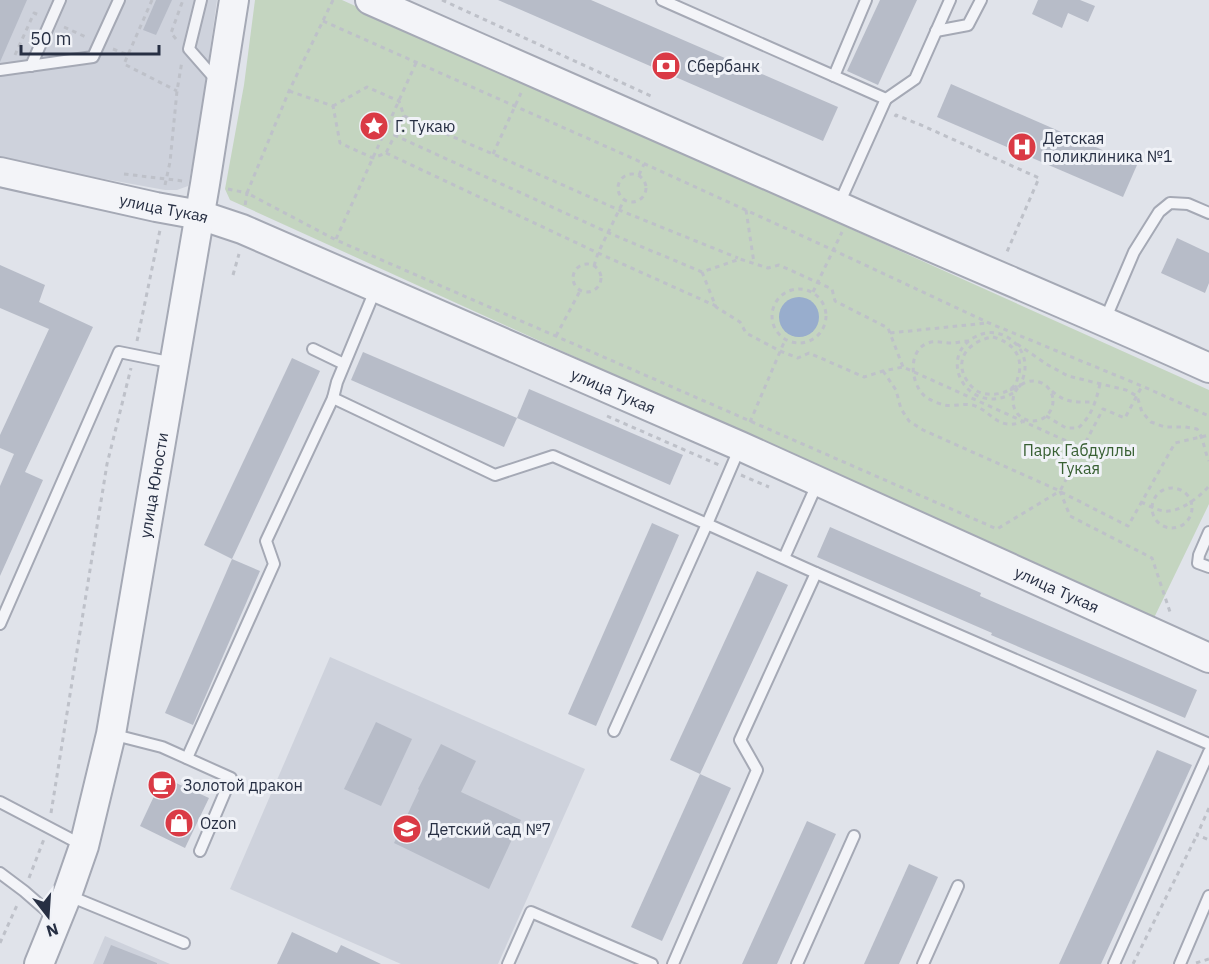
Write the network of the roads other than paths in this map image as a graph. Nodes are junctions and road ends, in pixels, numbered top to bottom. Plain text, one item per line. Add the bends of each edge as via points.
1 (60, 0) edge
2 (119, 0) edge
3 (201, 0) edge
4 (234, 0) edge
5 (370, 0) edge
6 (662, 0) edge
7 (866, 0) edge
8 (950, 0) edge
9 (981, 0) edge
10 (936, 32) junction
11 (31, 66) junction
12 (0, 70) edge
13 (834, 76) junction
14 (220, 85) junction
15 (886, 99) junction
16 (0, 172) edge
17 (844, 209) junction
18 (1209, 213) edge
19 (200, 215) junction
20 (376, 288) junction
21 (1105, 321) junction
22 (313, 349) dead end
23 (175, 363) junction
24 (344, 364) junction
25 (1209, 368) edge
26 (333, 399) junction
27 (745, 434) junction
28 (818, 481) junction
29 (706, 524) junction
30 (1209, 532) edge
31 (784, 558) junction
32 (1209, 567) edge
33 (816, 573) junction
34 (0, 624) edge
35 (1209, 657) edge
36 (614, 731) dead end
37 (111, 734) junction
38 (1209, 744) edge
39 (1209, 752) edge
40 (186, 758) junction
41 (0, 802) edge
42 (854, 836) dead end
43 (84, 846) junction
44 (200, 851) dead end
45 (0, 873) edge
46 (958, 886) dead end
47 (1209, 896) edge
48 (62, 907) junction
49 (184, 943) dead end
50 (39, 964) edge
51 (508, 964) edge
52 (652, 964) edge
53 (674, 964) edge
54 (796, 964) edge
55 (923, 964) edge
56 (1114, 964) edge
57 (1180, 964) edge

1 - 11 lane
2 - 11 lane via 93,57
3 - 14 lane via 189,49
4 - 14 street, улица Юности
5 - 17 street via 537,58
6 - 13 lane
7 - 13 lane
8 - 10 lane
9 - 10 lane via 968,25
10 - 15 lane via 915,79
11 - 12 lane
13 - 15 lane
14 - 19 street, улица Юности
15 - 17 lane
16 - 19 street, улица Тукая
17 - 21 street
18 - 21 lane via 1188,204 1170,203 1159,212 1134,252
19 - 20 street, улица Тукая via 242,229
19 - 23 street, улица Юности
20 - 24 lane
20 - 27 street, улица Тукая
21 - 25 street
22 - 24 lane
23 - 34 lane via 118,352
23 - 37 street, улица Юности
24 - 26 lane
26 - 29 lane via 495,475 553,456
26 - 40 lane via 266,541 274,564
27 - 28 street, улица Тукая
27 - 29 lane
28 - 31 lane
28 - 35 street, улица Тукая
29 - 31 lane
29 - 36 lane
30 - 32 lane via 1198,555 1198,562
31 - 33 lane
33 - 38 lane
33 - 53 lane via 740,740 757,770
37 - 40 lane via 162,747
37 - 43 street, улица Юности
39 - 56 lane
40 - 44 lane via 231,778
41 - 43 lane
42 - 54 lane
43 - 48 street, улица Юности
45 - 48 lane via 24,891
46 - 55 lane
47 - 57 lane
48 - 49 lane
48 - 50 street, улица Юности
51 - 52 lane via 531,912

